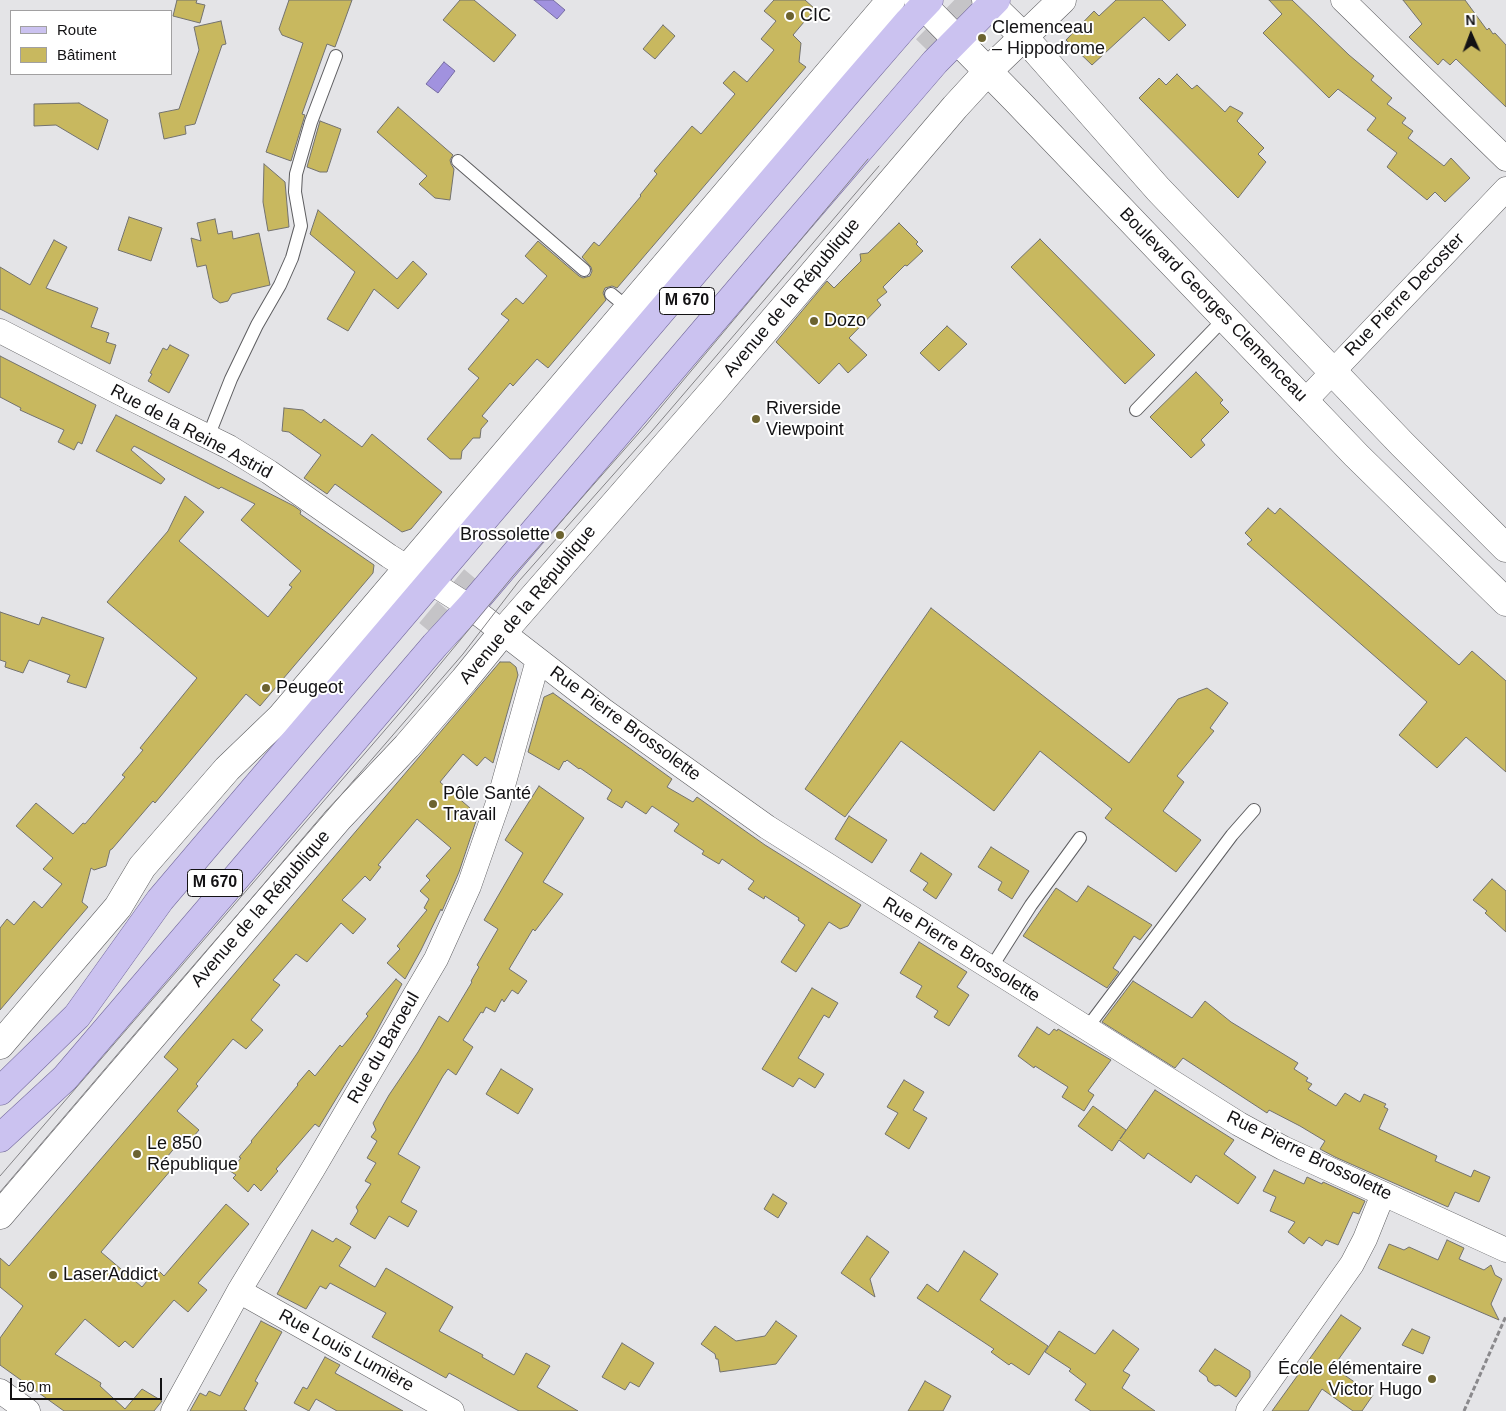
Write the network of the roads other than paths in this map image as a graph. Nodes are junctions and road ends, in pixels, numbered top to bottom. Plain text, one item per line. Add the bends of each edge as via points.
1 (891, 0) edge
2 (1062, 0) edge
3 (1343, 0) edge
4 (923, 2) edge
5 (991, 2) edge
6 (1023, 36) junction
7 (957, 40) junction
8 (919, 43) tunnel mouth
9 (336, 56) dead end
10 (988, 71) junction
11 (1506, 159) edge
12 (458, 161) dead end
13 (1506, 189) edge
14 (584, 270) dead end
15 (1225, 318) junction
16 (0, 331) edge
17 (1333, 372) junction
18 (1305, 401) junction
19 (1136, 410) dead end
20 (208, 437) junction
21 (1506, 548) edge
22 (407, 568) junction
23 (472, 568) tunnel mouth
24 (450, 594) junction
25 (1506, 602) edge
26 (503, 632) junction
27 (538, 660) junction
28 (1254, 810) dead end
29 (1080, 838) dead end
30 (991, 968) junction
31 (77, 1016) junction
32 (1087, 1028) junction
33 (0, 1045) edge
34 (0, 1091) edge
35 (0, 1107) edge
36 (0, 1136) edge
37 (1383, 1194) junction
38 (0, 1215) edge
39 (1506, 1250) edge
40 (239, 1291) junction
41 (0, 1391) edge
42 (28, 1411) edge
43 (172, 1411) edge
44 (452, 1411) edge
45 (1248, 1411) edge

1 - 22 street via 620,301
2 - 6 street, Avenue de la République
3 - 11 street
4 - 7 street, Boulevard Georges Clemenceau
4 - 24 main road via 851,88
5 - 6 street
5 - 7 main road
6 - 10 street, Avenue de la République
6 - 17 street via 1158,189
7 - 10 street, Boulevard Georges Clemenceau
7 - 24 main road via 763,262
8 - 23 main road, M 670 via 905,71
9 - 20 lane via 296,174 300,226 292,258 231,379
10 - 15 street, Boulevard Georges Clemenceau
10 - 26 street, Avenue de la République
12 - 14 lane
13 - 17 street, Rue Pierre Decoster
15 - 18 street, Boulevard Georges Clemenceau
15 - 19 lane
16 - 20 street, Rue de la Reine Astrid
17 - 18 street, Rue Pierre Decoster
17 - 21 street
18 - 25 street, Boulevard Georges Clemenceau
20 - 22 street, Rue de la Reine Astrid via 269,472
22 - 24 street, Rue de la Reine Astrid
22 - 33 street via 281,717 227,769 142,867 118,907
24 - 26 street, Rue Pierre Brossolette
24 - 31 main road via 160,900
24 - 36 main road via 435,645 65,1078
26 - 27 street, Rue Pierre Brossolette
26 - 38 street, Avenue de la République via 416,735 338,819
27 - 30 street, Rue Pierre Brossolette via 767,827
27 - 40 street, Rue du Baroeul via 499,800 452,926 436,959
28 - 32 lane
29 - 30 lane
30 - 32 street, Rue Pierre Brossolette
31 - 34 main road
31 - 35 main road, M 670
31 - 36 main road, M 670 via 423,628
32 - 37 street, Rue Pierre Brossolette via 1239,1124
37 - 39 street, Rue Pierre Brossolette
37 - 45 street via 1352,1264
40 - 43 street, Rue du Baroeul
40 - 44 street, Rue Louis Lumière
41 - 42 street

